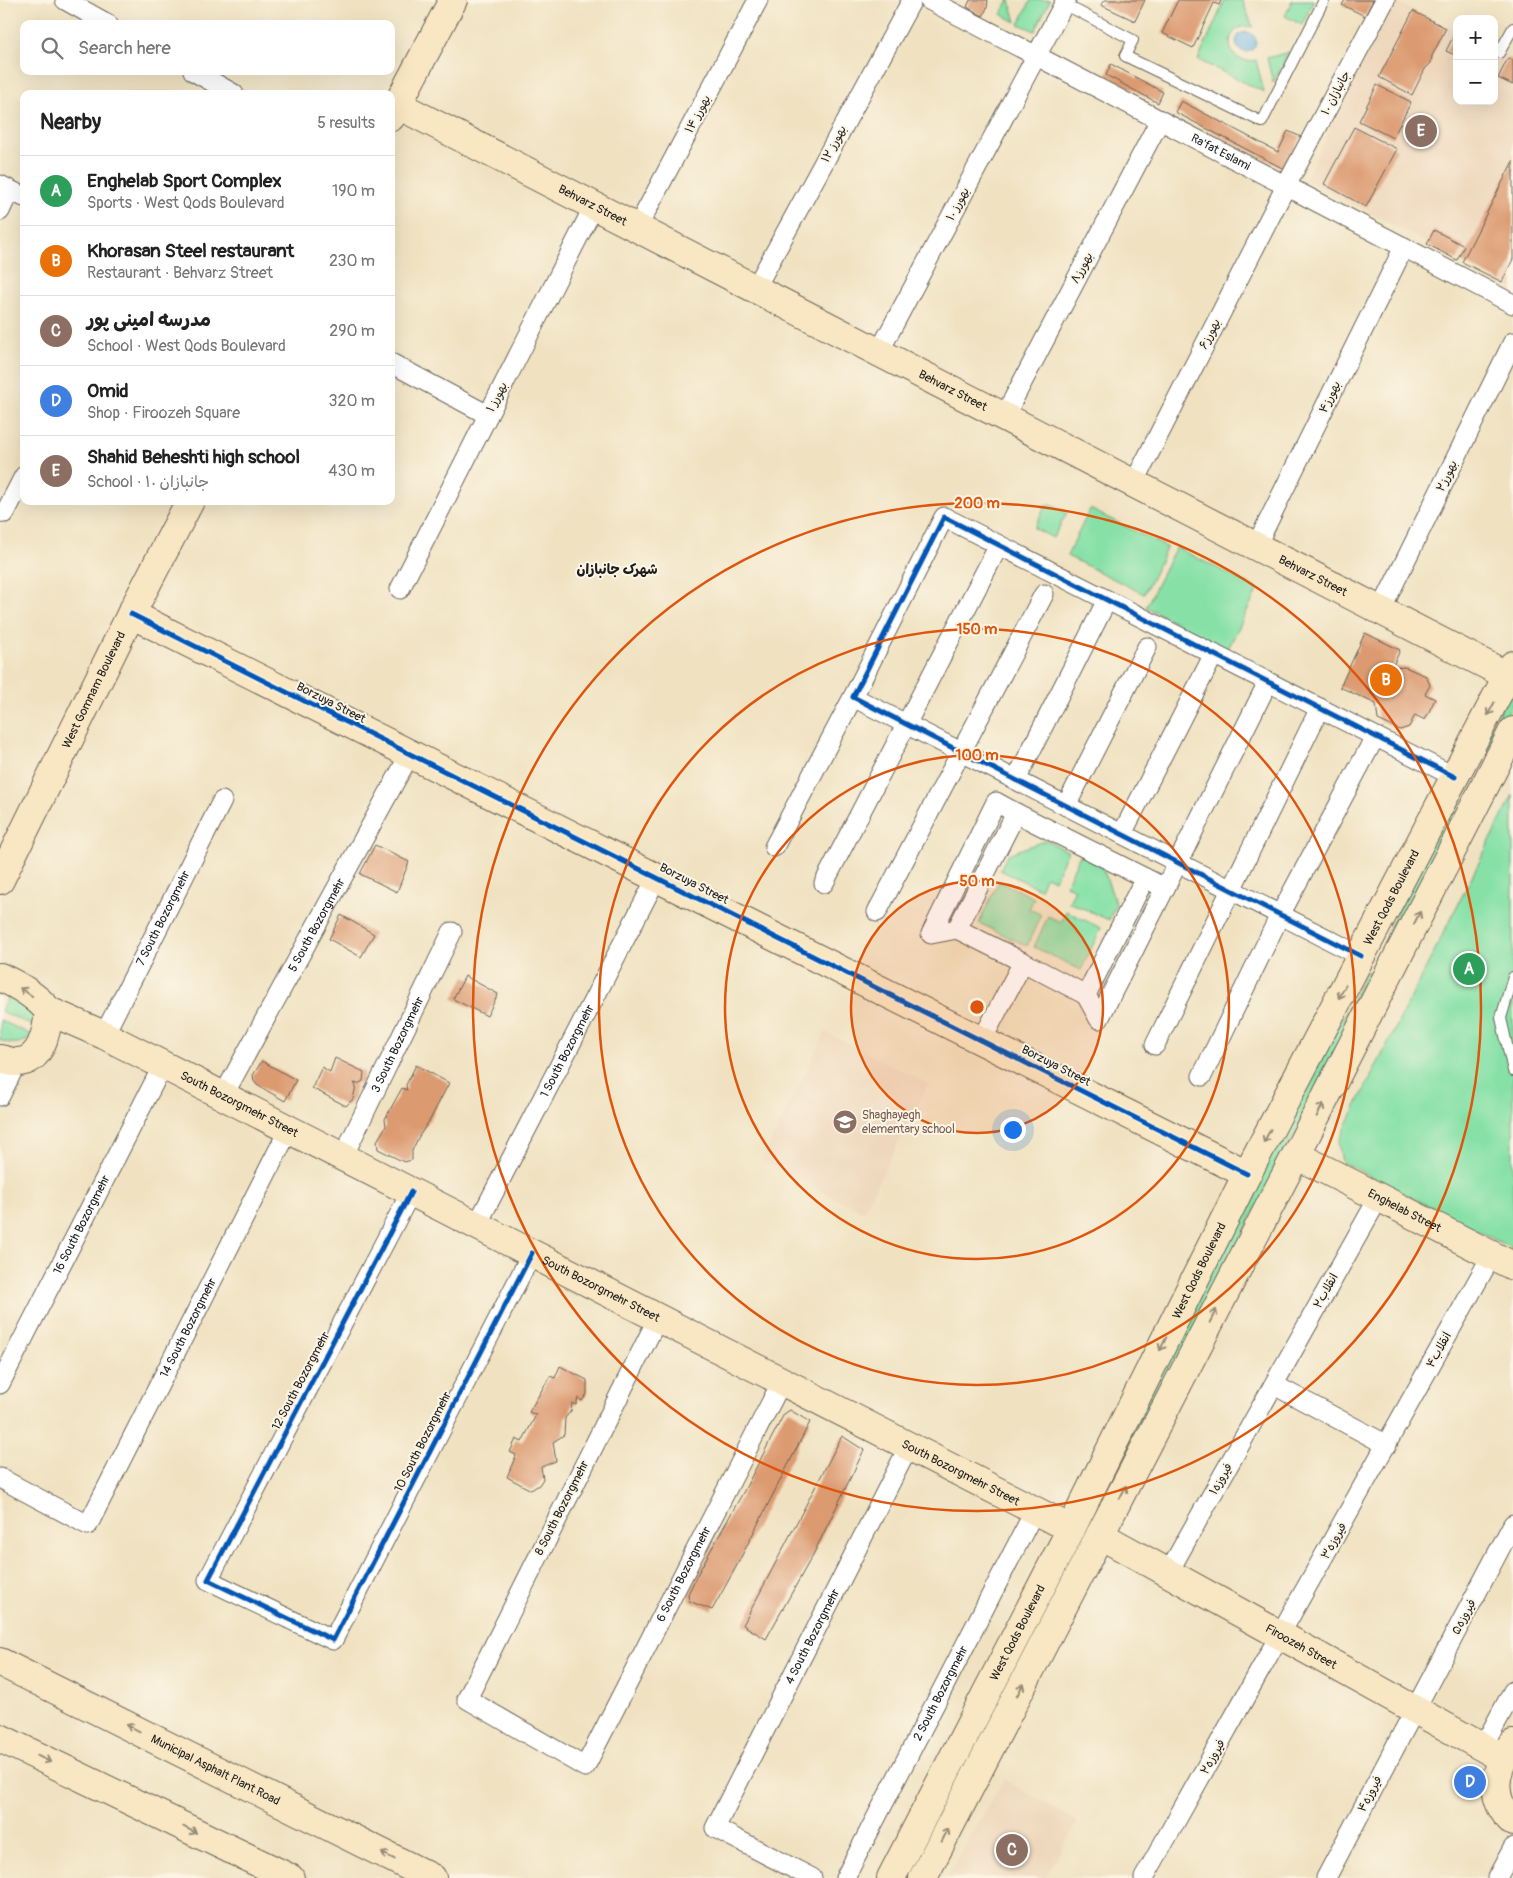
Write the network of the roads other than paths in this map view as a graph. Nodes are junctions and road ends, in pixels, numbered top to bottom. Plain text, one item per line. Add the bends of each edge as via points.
1 (65, 0) edge
2 (453, 0) edge
3 (758, 0) edge
4 (912, 0) edge
5 (929, 0) edge
6 (1324, 0) edge
7 (1385, 0) edge
8 (1065, 2) edge
9 (101, 20) edge
10 (1513, 28) edge
11 (1499, 53) dead end
12 (1037, 56) junction
13 (200, 75) edge
14 (224, 90) edge
15 (395, 109) edge
16 (395, 111) edge
17 (1160, 120) junction
18 (1286, 186) junction
19 (11, 191) edge
20 (594, 206) junction
21 (0, 211) edge
22 (637, 228) junction
23 (1404, 247) junction
24 (755, 289) junction
25 (1513, 304) edge
26 (1513, 342) edge
27 (879, 352) junction
28 (395, 365) edge
29 (488, 415) junction
30 (1004, 417) junction
31 (1134, 483) junction
32 (20, 484) edge
33 (188, 505) edge
34 (5, 513) dead end
35 (999, 545) junction
36 (1256, 546) junction
37 (400, 589) dead end
38 (1044, 594) dead end
39 (1107, 600) junction
40 (1381, 610) junction
41 (130, 614) junction
42 (1147, 647) dead end
43 (1214, 654) junction
44 (1510, 670) edge
45 (1268, 682) junction
46 (853, 697) junction
47 (1320, 708) junction
48 (906, 724) junction
49 (1513, 731) edge
50 (1375, 737) junction
51 (960, 752) junction
52 (410, 754) junction
53 (1455, 777) junction
54 (1016, 780) junction
55 (222, 801) dead end
56 (1066, 806) junction
57 (1016, 813) junction
58 (1122, 834) junction
59 (774, 846) dead end
60 (1178, 863) junction
61 (657, 877) junction
62 (1145, 878) junction
63 (0, 880) edge
64 (824, 883) dead end
65 (1165, 888) junction
66 (1230, 889) junction
67 (877, 912) dead end
68 (1280, 915) junction
69 (958, 929) junction
70 (452, 932) dead end
71 (1365, 950) junction
72 (1397, 957) junction
73 (1023, 962) junction
74 (0, 977) edge
75 (1513, 978) edge
76 (1086, 994) junction
77 (49, 1011) junction
78 (104, 1035) junction
79 (982, 1040) junction
80 (1154, 1045) dead end
81 (8, 1061) edge
82 (163, 1065) junction
83 (1513, 1071) edge
84 (1202, 1076) dead end
85 (0, 1096) edge
86 (223, 1096) junction
87 (289, 1129) junction
88 (1296, 1155) junction
89 (344, 1157) junction
90 (1247, 1174) junction
91 (411, 1192) junction
92 (1379, 1197) junction
93 (477, 1225) junction
94 (532, 1253) junction
95 (1502, 1261) edge
96 (658, 1318) junction
97 (782, 1381) junction
98 (0, 1384) edge
99 (1274, 1385) junction
100 (909, 1446) junction
101 (1387, 1446) junction
102 (0, 1478) edge
103 (1035, 1510) junction
104 (1513, 1524) edge
105 (1071, 1529) junction
106 (1100, 1535) junction
107 (1168, 1573) junction
108 (1281, 1636) junction
109 (333, 1640) joint
110 (0, 1662) edge
111 (1513, 1691) edge
112 (978, 1708) junction
113 (1414, 1710) junction
114 (1004, 1722) junction
115 (0, 1738) edge
116 (1499, 1750) edge
117 (585, 1767) joint
118 (1513, 1822) edge
119 (1513, 1848) edge
120 (290, 1878) edge
121 (432, 1878) edge
122 (812, 1878) edge
123 (845, 1878) edge
124 (890, 1878) edge
125 (923, 1878) edge
126 (1144, 1878) edge
127 (1326, 1878) edge
128 (1497, 1878) edge

1 - 9 street
2 - 15 main road
3 - 22 street, بهورز ۱۴
4 - 24 street, بهورز ۱۲
5 - 12 street, Ra'fat Eslami
6 - 8 lane via 1262,122 1125,56 1133,40
7 - 18 street, جانبازان ۱۰
8 - 12 street, بهورز ۱۰
10 - 11 lane
12 - 17 street, Ra'fat Eslami
12 - 27 street, بهورز ۱۰
13 - 14 street
16 - 20 main road, Behvarz Street
17 - 18 street, Ra'fat Eslami
17 - 30 street, بهورز۸
18 - 23 street, Ra'fat Eslami
18 - 31 street, بهورز۶
19 - 21 street
20 - 22 main road, Behvarz Street
20 - 29 street, بهورز ۱
22 - 24 main road, Behvarz Street
23 - 25 street, Ra'fat Eslami
23 - 36 street, بهورز۴
24 - 27 main road, Behvarz Street
26 - 40 street, بهورز۲
27 - 30 main road, Behvarz Street
28 - 29 street
29 - 37 street, بهورز ۱
30 - 31 main road, Behvarz Street
31 - 36 main road, Behvarz Street
32 - 34 street
33 - 41 main road, West Gomnam Boulevard
35 - 39 street
35 - 46 street via 944,517
35 - 48 street
36 - 40 main road, Behvarz Street
38 - 51 street
39 - 43 street
39 - 54 street
40 - 44 main road, Behvarz Street
41 - 52 main road, Borzuya Street
41 - 63 main road, West Gomnam Boulevard
42 - 56 street
43 - 45 street
43 - 58 street
44 -> 53 main road, West Qods Boulevard
45 - 47 street
45 - 60 street
46 - 48 street
46 - 59 street
47 - 50 street
47 - 66 street
48 - 51 street
48 - 64 street
72 -> 49 main road
50 - 53 street
50 - 68 street
51 - 54 street
51 - 67 street
52 - 61 main road, Borzuya Street
52 - 86 street, 5 South Bozorgmehr
53 - 71 main road, West Qods Boulevard
54 - 56 street
55 - 78 street, 7 South Bozorgmehr
56 - 58 street
57 - 62 street
57 - 69 street
57 - 69 street via 996,802 931,934
58 - 60 street
60 - 65 street
60 - 66 street
61 - 79 main road, Borzuya Street
61 - 93 street, 1 South Bozorgmehr
62 - 65 street
62 - 76 street
65 - 76 street via 1099,1019
66 - 68 street
66 - 80 street
68 - 71 street
68 - 84 street
69 - 73 street
70 - 89 street, 3 South Bozorgmehr
71 - 72 main road
71 -> 90 main road, West Qods Boulevard
88 -> 72 main road
73 - 76 street
73 - 79 street
77 -> 74 main road, South Bozorgmehr Street via 40,1001
75 - 83 lane via 1501,1018
77 - 78 main road, South Bozorgmehr Street
77 - 81 main road via 44,1041 36,1054 26,1060
78 - 82 main road, South Bozorgmehr Street
79 - 90 main road, Borzuya Street
81 - 85 street
82 - 86 main road, South Bozorgmehr Street
82 - 98 street, 16 South Bozorgmehr
86 - 87 main road, South Bozorgmehr Street
87 - 89 main road, South Bozorgmehr Street
87 - 102 street, 14 South Bozorgmehr via 88,1525
88 - 92 main road, Enghelab Street
106 -> 88 main road
89 - 91 main road, South Bozorgmehr Street
90 -> 105 main road, West Qods Boulevard
91 - 93 main road, South Bozorgmehr Street
91 - 109 street, 12 South Bozorgmehr via 208,1580
92 - 95 main road, Enghelab Street
92 - 99 street, انقلاب۲
93 - 94 main road, South Bozorgmehr Street
94 - 96 main road, South Bozorgmehr Street
94 - 109 street, 10 South Bozorgmehr
95 - 101 street, انقلاب۴
96 - 97 main road, South Bozorgmehr Street
96 - 117 street, 8 South Bozorgmehr via 466,1698
97 - 100 main road, South Bozorgmehr Street
97 - 117 street, 6 South Bozorgmehr
99 - 101 street
99 - 107 street, فیروزه۱
100 - 103 main road, South Bozorgmehr Street
100 - 122 street, 4 South Bozorgmehr via 715,1828
101 - 108 street, فیروزه۳
103 - 105 main road, South Bozorgmehr Street
103 - 123 street, 2 South Bozorgmehr
104 - 113 street, فیروزه۵
105 - 112 main road, West Qods Boulevard
106 - 107 main road, Firoozeh Street
114 -> 106 main road
107 - 108 main road, Firoozeh Street
108 - 113 main road, Firoozeh Street
108 - 126 street, فیروزه۲
121 -> 110 main road, Municipal Asphalt Plant Road
111 - 116 street
112 - 114 main road
112 - 124 main road, West Qods Boulevard
113 - 116 main road, Firoozeh Street
113 - 127 street, فیروزه۴
125 -> 114 main road
115 -> 120 main road
116 - 118 main road via 1498,1796 1505,1814
119 - 128 street

